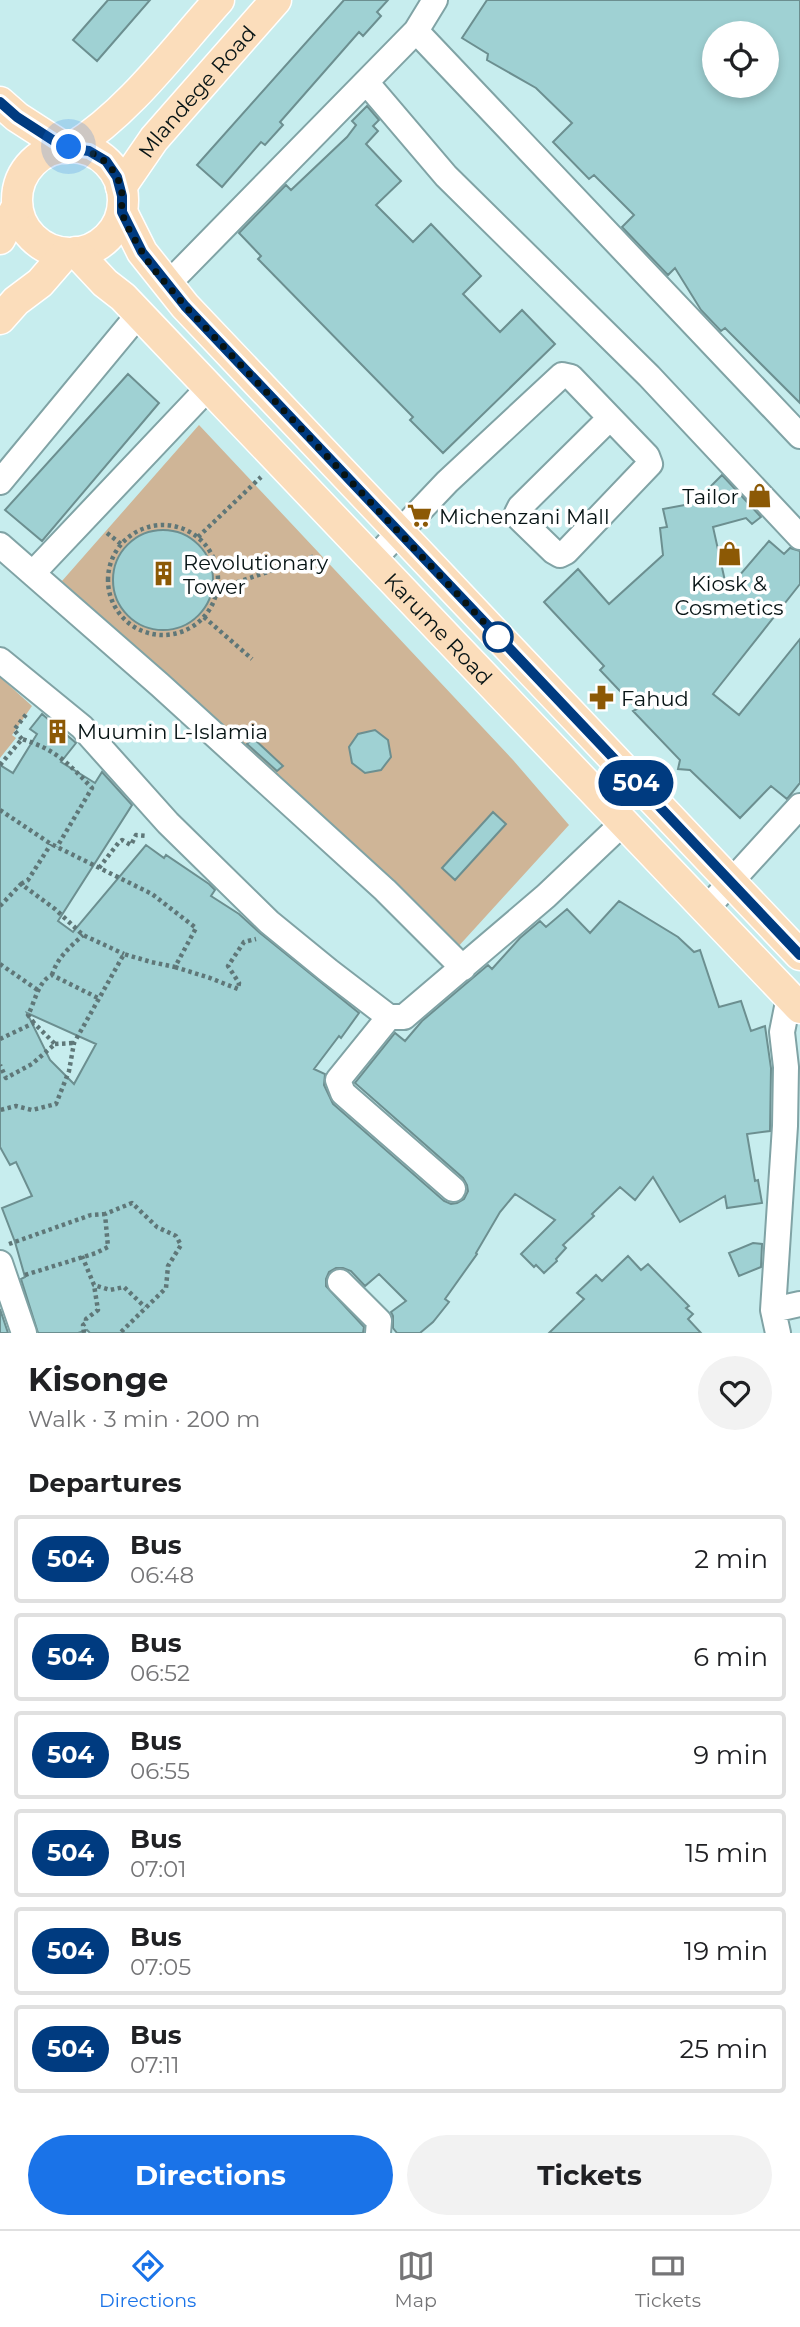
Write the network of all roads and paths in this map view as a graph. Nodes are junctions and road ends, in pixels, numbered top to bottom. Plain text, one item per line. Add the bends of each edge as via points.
1 (219, 0) edge
2 (276, 0) edge
3 (435, 0) edge
4 (416, 31) junction
5 (366, 82) junction
6 (0, 102) edge
7 (69, 147) junction
8 (12, 192) edge
9 (121, 199) junction
10 (0, 239) edge
11 (71, 253) junction
12 (168, 284) junction
13 (139, 314) junction
14 (0, 319) edge
15 (209, 387) junction
16 (610, 418) junction
17 (800, 436) edge
18 (279, 459) junction
19 (0, 482) edge
20 (107, 533) dead end
21 (399, 533) junction
22 (198, 537) junction
23 (800, 537) edge
24 (121, 544) junction
25 (0, 545) edge
26 (315, 556) dead end
27 (373, 560) junction
28 (33, 573) junction
29 (217, 589) junction
30 (204, 618) junction
31 (252, 659) dead end
32 (0, 660) edge
33 (38, 690) junction
34 (22, 738) junction
35 (0, 765) edge
36 (800, 806) edge
37 (0, 810) edge
38 (168, 823) junction
39 (623, 823) junction
40 (51, 844) junction
41 (57, 847) junction
42 (99, 868) junction
43 (730, 883) junction
44 (20, 884) junction
45 (0, 906) edge
46 (706, 909) junction
47 (270, 922) junction
48 (83, 935) junction
49 (124, 954) junction
50 (800, 955) edge
51 (0, 964) edge
52 (175, 967) junction
53 (463, 968) junction
54 (51, 975) junction
55 (39, 991) junction
56 (98, 998) junction
57 (795, 1003) edge
58 (389, 1017) junction
59 (34, 1023) junction
60 (0, 1039) edge
61 (55, 1044) junction
62 (74, 1044) junction
63 (0, 1065) edge
64 (3, 1079) edge
65 (0, 1110) edge
66 (453, 1189) dead end
67 (105, 1214) junction
68 (0, 1247) edge
69 (82, 1256) junction
70 (3, 1272) edge
71 (340, 1282) dead end
72 (94, 1285) junction
73 (800, 1304) edge
74 (145, 1307) junction
75 (776, 1322) edge
76 (24, 1333) edge
77 (84, 1333) edge
78 (120, 1333) edge
79 (378, 1333) edge

1 - 7 main road, Mlandege Road via 125,106 97,132
2 - 9 main road, Mlandege Road via 154,139
3 - 4 street
4 - 5 street
4 - 17 street
5 - 12 street
5 - 23 street via 446,176 649,376
6 - 7 main road
7 - 8 main road via 32,162
7 - 9 main road via 106,161 117,177
8 - 10 main road
8 - 11 main road via 24,226 38,242
9 - 11 main road via 116,225 104,241
9 - 12 main road, Karume Road via 142,252
11 - 13 main road, Karume Road
11 - 14 main road
12 - 21 main road, Karume Road
13 - 15 main road, Karume Road
13 - 19 street
15 - 18 main road, Karume Road
15 - 28 street
16 - 16 street via 650,464 560,555 517,513
16 - 21 street via 571,377 562,375
18 - 22 path
18 - 27 main road, Karume Road
20 - 24 path
21 - 27 street
21 - 43 main road, Karume Road
22 - 24 path via 180,526 158,524 137,530
22 - 29 path via 213,554
24 - 30 path via 111,562 108,583 113,604 126,621 145,632 166,635 187,630
25 - 28 street
26 - 29 path
27 - 39 main road, Karume Road
28 - 53 street via 386,890
29 - 30 path
30 - 31 path
32 - 33 street
33 - 34 path via 14,730
33 - 38 street via 82,727
34 - 35 path
34 - 41 path via 62,756 92,788
36 - 43 street
37 - 40 path
38 - 42 path via 156,837 136,835 131,845 122,840
38 - 47 street
39 - 46 main road, Karume Road
39 - 53 street
40 - 41 path
40 - 44 path via 28,880
41 - 42 path
42 - 52 path via 152,894 197,928
43 - 46 street
43 - 50 main road, Karume Road
44 - 45 path
44 - 48 path
46 - 57 main road, Karume Road
47 - 52 path via 268,930 244,942 228,966 238,989
47 - 58 street
48 - 49 path
48 - 54 path
49 - 52 path
49 - 56 path
51 - 55 path
53 - 58 street via 404,1017
54 - 55 path via 41,982
54 - 56 path
55 - 59 path via 28,1015
56 - 62 path
57 - 75 street via 782,1032 785,1126
58 - 66 street via 338,1080 342,1093
59 - 60 path
59 - 61 path
61 - 62 path
61 - 64 path via 32,1064
62 - 65 path via 57,1104
63 - 64 path
67 - 68 path via 91,1214
67 - 69 path via 108,1247
67 - 74 path via 132,1203 181,1245 168,1266 166,1288
69 - 70 path
69 - 72 path
70 - 76 street
71 - 79 street via 379,1321
72 - 74 path via 110,1290 124,1287
72 - 77 path via 98,1310 82,1325
73 - 75 street
74 - 78 path

